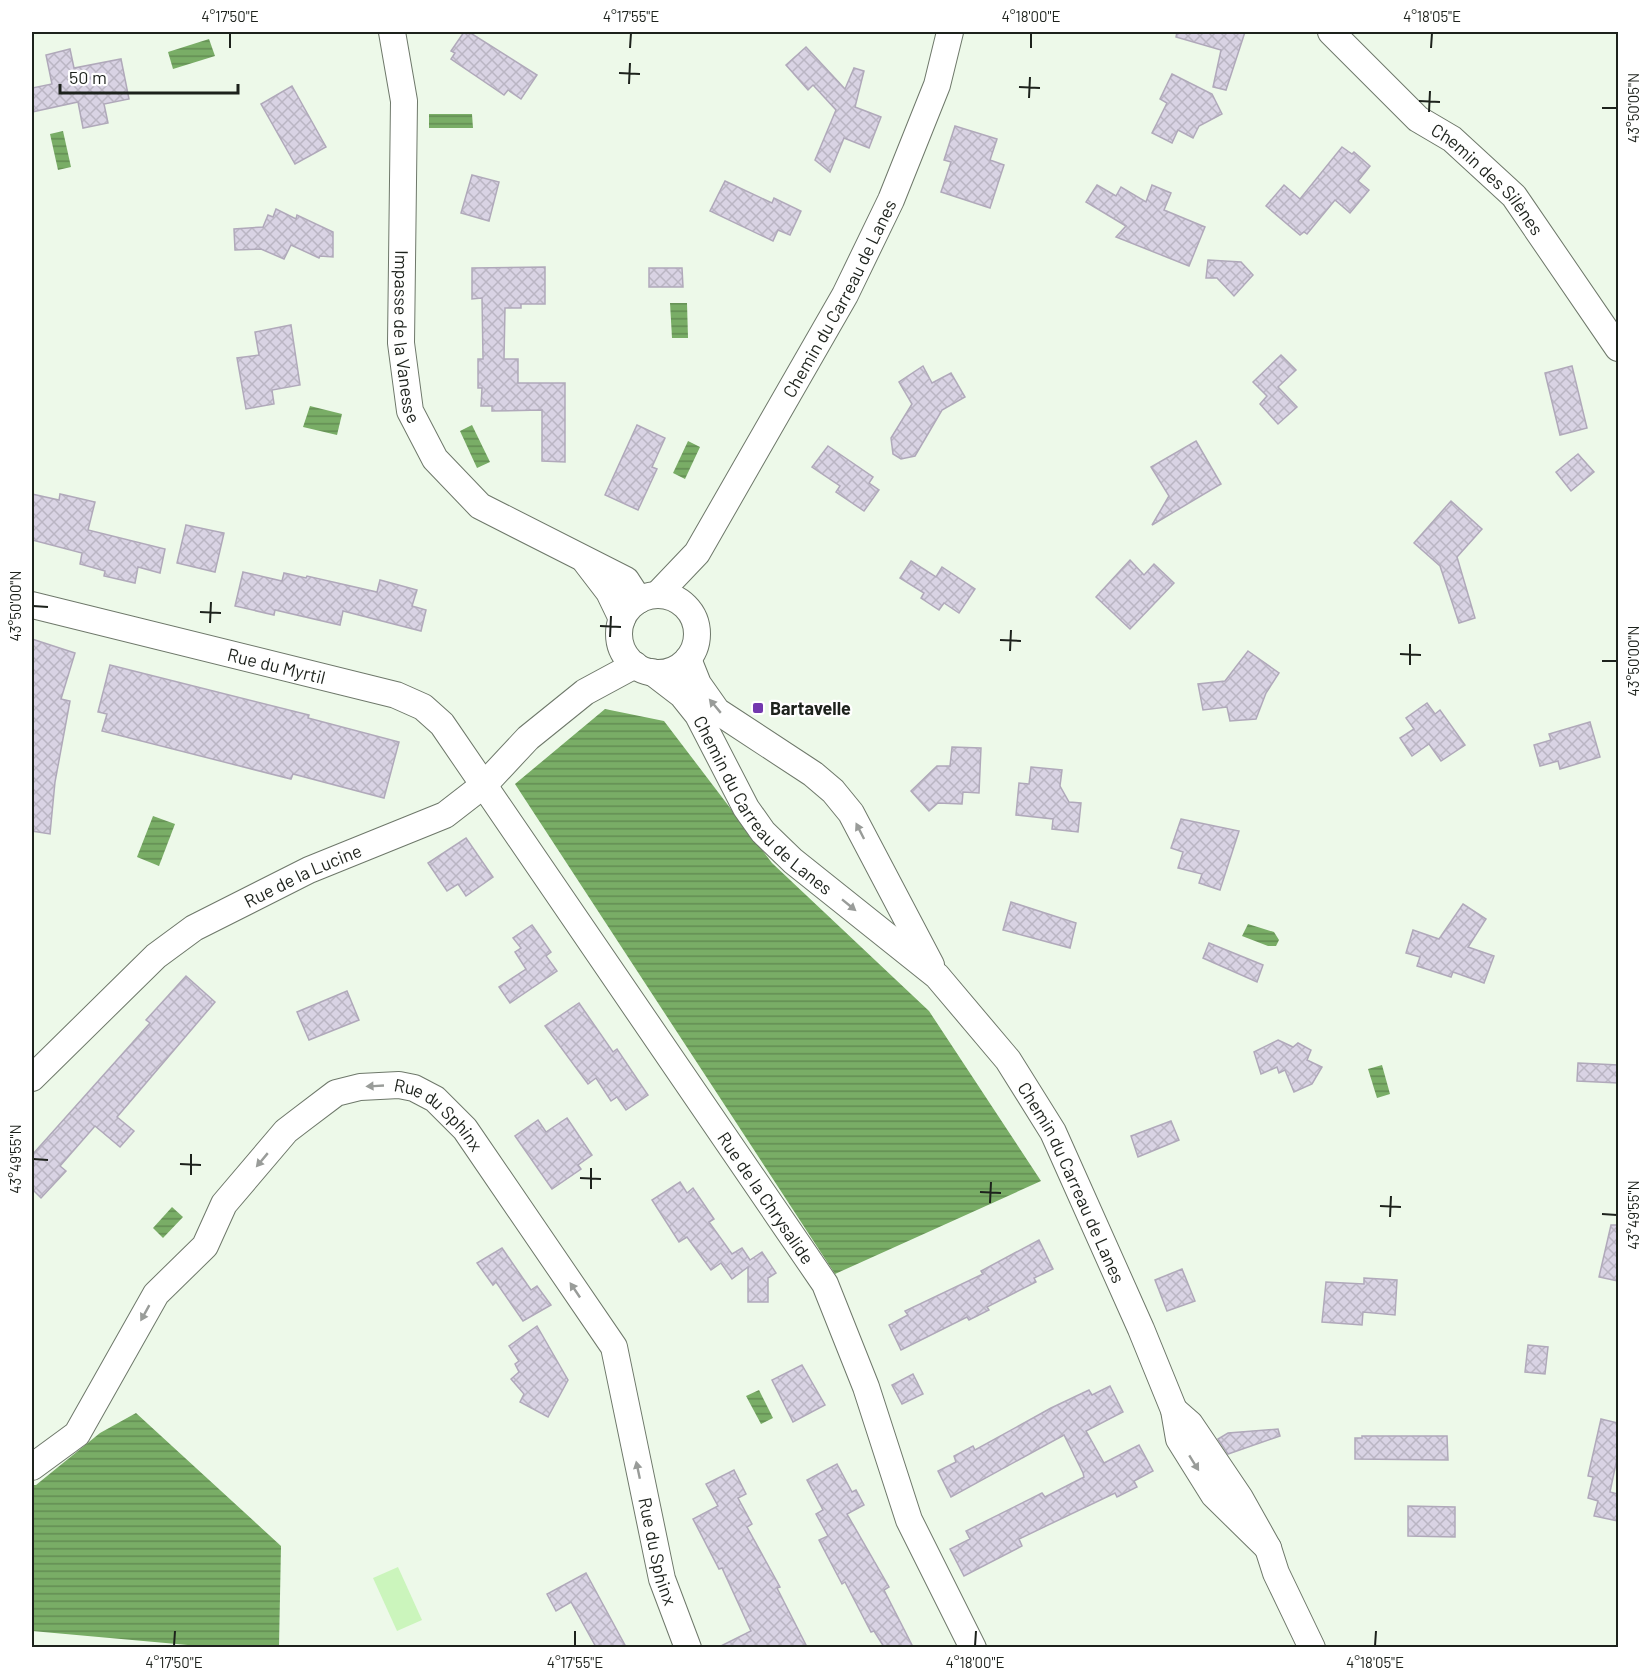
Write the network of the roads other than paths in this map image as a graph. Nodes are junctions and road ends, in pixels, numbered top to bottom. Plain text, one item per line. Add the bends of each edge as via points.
1 (392, 32) edge
2 (950, 32) edge
3 (1331, 32) edge
4 (1618, 348) edge
5 (698, 553) junction
6 (582, 557) junction
7 (648, 597) junction
8 (32, 605) edge
9 (688, 610) junction
10 (621, 630) junction
11 (688, 659) junction
12 (644, 669) junction
13 (585, 692) junction
14 (485, 784) junction
15 (937, 976) junction
16 (32, 1078) edge
17 (32, 1467) edge
18 (688, 1647) edge
19 (973, 1647) edge
20 (1312, 1647) edge

1 - 6 street, Impasse de la Vanesse via 404,101 401,343 410,411 435,459 480,506
2 - 5 street, Chemin du Carreau de Lanes via 937,85 891,200 776,419
3 - 4 street, Chemin des Silènes via 1418,119 1452,139 1514,196
5 - 7 street, Chemin du Carreau de Lanes
5 - 9 street, Chemin du Carreau de Lanes
6 - 7 street, Impasse de la Vanesse via 626,579
6 - 10 street, Impasse de la Vanesse via 609,592
7 - 9 street via 679,601
7 - 10 street via 629,608
8 - 14 street, Rue du Myrtil via 396,694 423,707 442,724
9 - 11 street via 697,637
10 - 12 street via 622,650
10 - 13 street, Rue de la Lucine
11 - 12 street via 665,672
15 -> 11 street, Chemin du Carreau de Lanes via 851,813 813,774 717,711 698,684
12 - 13 street, Rue de la Lucine
12 -> 15 street, Chemin du Carreau de Lanes via 682,695 698,716 746,808 763,832 793,861
13 - 14 street, Rue de la Lucine via 528,738
14 - 16 street, Rue de la Lucine via 445,814 309,870 194,928 156,956
14 - 19 street, Rue de la Chrysalide via 825,1284 866,1387 909,1520
15 - 20 street, Chemin du Carreau de Lanes via 1008,1060 1053,1132 1174,1410 1190,1424 1240,1497 1268,1548
18 -> 17 street, Rue du Sphinx via 662,1579 614,1347 465,1129 435,1099 414,1088 360,1087 336,1093 286,1131 224,1204 205,1246 156,1294 77,1434

